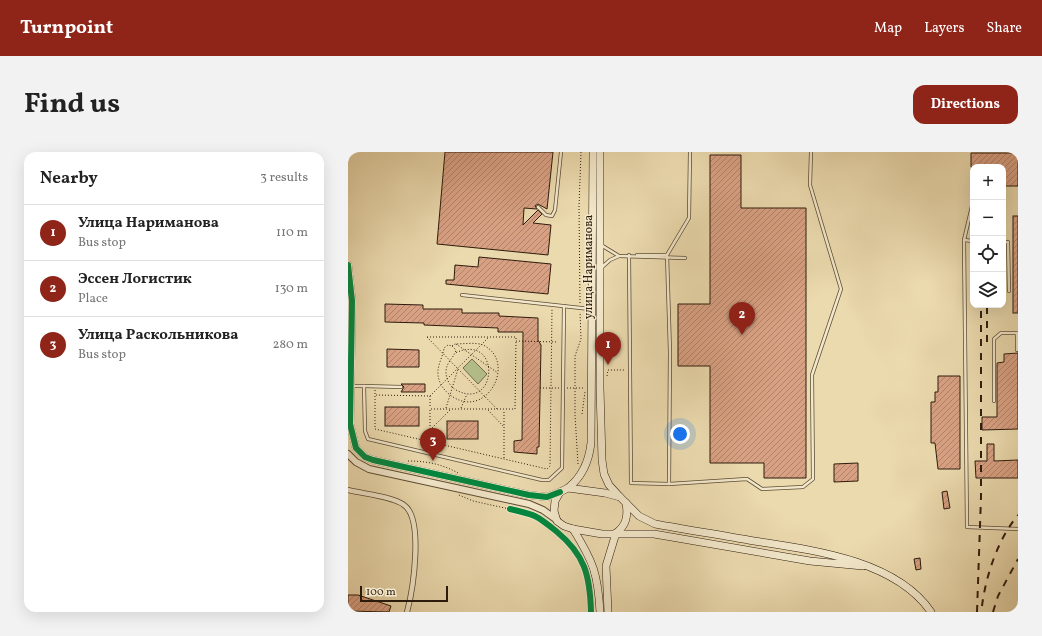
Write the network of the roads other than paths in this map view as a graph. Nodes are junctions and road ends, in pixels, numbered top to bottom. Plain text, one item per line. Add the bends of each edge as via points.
1 (560, 152) edge
2 (592, 152) edge
3 (600, 152) edge
4 (690, 152) edge
5 (811, 152) edge
6 (538, 207) dead end
7 (970, 215) edge
8 (964, 240) junction
9 (970, 241) edge
10 (1006, 242) edge
11 (600, 245) junction
12 (667, 254) junction
13 (629, 255) junction
14 (619, 256) junction
15 (685, 258) dead end
16 (348, 265) edge
17 (601, 268) junction
18 (1009, 291) dead end
19 (462, 295) dead end
20 (564, 306) junction
21 (591, 309) junction
22 (1017, 333) edge
23 (1017, 350) dead end
24 (351, 386) junction
25 (364, 386) junction
26 (401, 387) dead end
27 (994, 402) dead end
28 (348, 454) edge
29 (669, 484) junction
30 (568, 488) junction
31 (348, 490) edge
32 (560, 492) junction
33 (623, 500) junction
34 (558, 521) junction
35 (573, 529) junction
36 (1018, 529) edge
37 (616, 533) junction
38 (863, 566) junction
39 (407, 612) edge
40 (600, 612) edge
41 (608, 612) edge
42 (931, 612) edge

1 - 6 lane via 552,216 546,216
2 - 21 main road, улица Нариманова
3 - 11 main road, улица Нариманова
4 - 12 lane via 689,218
5 - 29 lane via 810,185 841,289 812,375 813,479 803,487 762,489 747,478
7 - 8 lane
8 - 9 lane
8 - 36 lane via 967,527
10 - 18 lane
11 - 14 lane
11 - 17 main road, улица Нариманова
12 - 13 lane
12 - 29 lane via 670,352
13 - 14 lane
13 - 29 lane via 631,483
14 - 15 lane
14 - 17 lane
16 - 24 street via 352,301
17 - 33 main road, улица Нариманова via 602,460 609,485
19 - 20 lane
20 - 21 lane
20 - 25 lane via 562,468 549,480 368,439 365,431
21 - 30 main road, улица Нариманова via 590,451 583,470
22 - 23 lane
22 - 27 lane via 1001,333 994,340
24 - 25 lane
24 - 32 street via 352,435 356,448 365,457 540,497
25 - 26 lane
28 - 34 street via 356,462 370,469 529,504
30 - 32 main road
30 - 33 main road via 599,492
31 - 39 street via 400,502 412,513 415,525 414,565
32 - 34 main road via 554,506
33 - 37 main road via 627,519
33 - 38 main road, улица Нариманова via 639,516 655,524 809,549 835,555
34 - 35 main road
35 - 37 main road via 602,534
35 - 40 main road via 589,554 596,574
37 - 38 main road via 654,534 810,561
37 - 41 main road via 606,566
38 - 42 main road via 888,575 904,585 916,594

